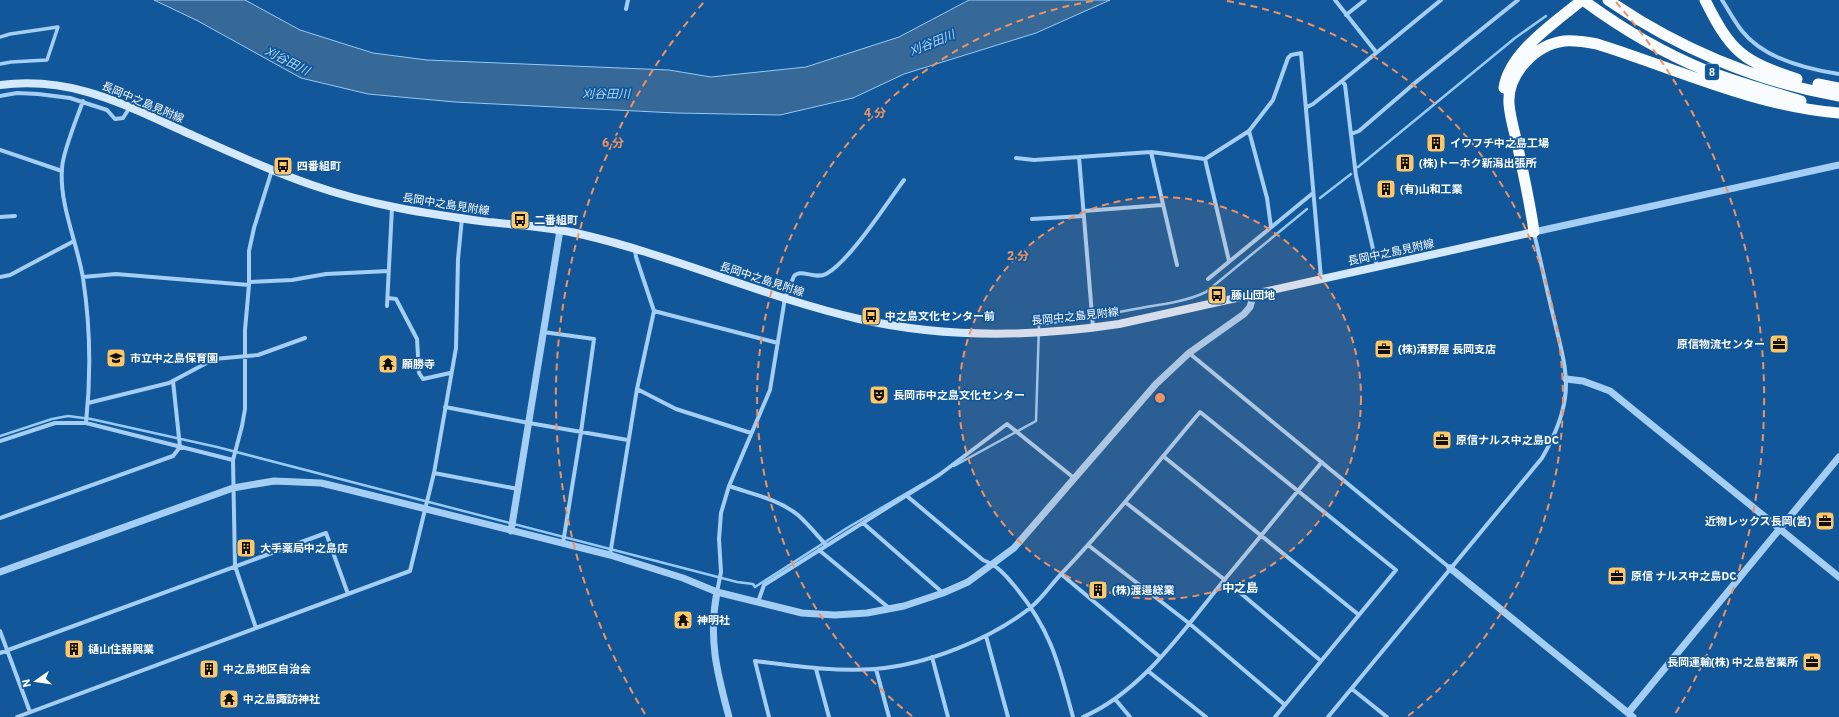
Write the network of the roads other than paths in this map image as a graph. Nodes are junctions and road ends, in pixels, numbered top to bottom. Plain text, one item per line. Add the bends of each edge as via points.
1 (628, 0) edge
2 (1335, 0) edge
3 (1365, 0) edge
4 (1441, 0) edge
5 (1518, 0) edge
6 (1574, 0) edge
7 (1583, 0) edge
8 (1608, 0) edge
9 (1705, 0) edge
10 (1722, 0) edge
11 (626, 9) dead end
12 (1346, 15) junction
13 (1560, 19) junction
14 (0, 37) edge
15 (1376, 52) junction
16 (0, 64) edge
17 (1839, 74) edge
18 (1342, 81) junction
19 (0, 85) edge
20 (1839, 88) edge
21 (0, 96) edge
22 (1839, 96) edge
23 (83, 101) junction
24 (130, 106) junction
25 (1307, 107) junction
26 (1839, 108) edge
27 (1839, 113) edge
28 (1250, 131) junction
29 (1351, 134) junction
30 (0, 150) edge
31 (1151, 152) junction
32 (1079, 157) junction
33 (1016, 158) dead end
34 (1205, 159) junction
35 (1839, 165) edge
36 (272, 170) junction
37 (62, 171) junction
38 (904, 180) dead end
39 (1314, 193) junction
40 (1162, 205) junction
41 (392, 207) junction
42 (1084, 214) junction
43 (14, 216) dead end
44 (0, 217) edge
45 (462, 218) junction
46 (1032, 219) dead end
47 (1271, 227) junction
48 (560, 230) junction
49 (1534, 232) junction
50 (74, 241) junction
51 (635, 248) junction
52 (1229, 261) junction
53 (1177, 265) dead end
54 (1376, 266) junction
55 (389, 271) junction
56 (0, 277) edge
57 (83, 277) junction
58 (1321, 278) junction
59 (1208, 279) dead end
60 (249, 284) junction
61 (1254, 293) junction
62 (388, 298) junction
63 (785, 298) junction
64 (387, 306) dead end
65 (654, 311) junction
66 (1093, 328) junction
67 (543, 332) junction
68 (305, 338) dead end
69 (778, 342) junction
70 (1189, 354) junction
71 (244, 356) junction
72 (450, 373) junction
73 (1566, 379) junction
74 (173, 381) junction
75 (637, 389) junction
76 (88, 403) junction
77 (445, 406) junction
78 (86, 423) junction
79 (529, 423) junction
80 (581, 432) junction
81 (751, 433) junction
82 (628, 440) junction
83 (0, 441) edge
84 (180, 447) junction
85 (1163, 456) junction
86 (1839, 457) edge
87 (233, 460) junction
88 (1322, 462) junction
89 (434, 473) junction
90 (1074, 478) junction
91 (728, 486) junction
92 (233, 488) junction
93 (518, 489) junction
94 (1298, 490) junction
95 (907, 496) junction
96 (1125, 502) junction
97 (425, 509) junction
98 (0, 518) edge
99 (863, 523) junction
100 (1780, 529) junction
101 (511, 531) junction
102 (1262, 536) junction
103 (563, 543) junction
104 (826, 545) junction
105 (1088, 545) junction
106 (819, 550) junction
107 (610, 555) junction
108 (994, 564) junction
109 (235, 566) junction
110 (1450, 568) junction
111 (0, 572) edge
112 (1061, 574) junction
113 (1839, 577) edge
114 (1225, 580) junction
115 (717, 592) junction
116 (944, 593) junction
117 (348, 594) junction
118 (758, 602) junction
119 (1032, 607) junction
120 (889, 608) junction
121 (1359, 615) junction
122 (1190, 624) junction
123 (256, 628) junction
124 (0, 631) edge
125 (986, 636) junction
126 (7, 650) junction
127 (0, 653) edge
128 (1160, 656) junction
129 (932, 657) junction
130 (1321, 661) junction
131 (816, 669) junction
132 (876, 669) junction
133 (1148, 671) junction
134 (1352, 688) junction
135 (1115, 699) junction
136 (1285, 705) junction
137 (30, 712) junction
138 (1629, 716) edge
139 (17, 717) edge
140 (729, 717) edge
141 (769, 717) edge
142 (829, 717) edge
143 (888, 717) edge
144 (948, 717) edge
145 (1008, 717) edge
146 (1073, 717) edge
147 (1083, 717) edge
148 (1130, 717) edge
149 (1206, 717) edge
150 (1275, 717) edge
151 (1328, 717) edge
152 (1387, 717) edge

1 - 11 street
2 - 12 street
3 - 12 street
4 - 15 street
5 - 29 street via 1359,131
6 - 13 street via 1564,7
7 - 13 highway
7 - 26 highway, 8 via 1645,41 1706,70 1798,100
8 - 22 highway, 8 via 1659,31 1751,73
9 - 20 highway via 1731,45 1750,61 1804,82
10 - 17 street via 1743,32 1766,51 1810,68
12 - 15 street
13 - 49 highway via 1537,37 1515,62 1503,93 1505,119 1524,207
14 - 16 street via 58,27 47,60
15 - 18 street
18 - 25 street
18 - 29 street via 1345,85
19 - 24 main road, 長岡中之島見附線 via 34,83 72,87
21 - 23 street via 17,93 38,94
23 - 24 street via 107,110 115,119 123,118
23 - 37 street
24 - 36 main road, 長岡中之島見附線
25 - 28 street via 1301,53 1288,58 1273,100
25 - 39 street
27 - 49 highway via 1729,91 1597,44 1574,40 1550,44 1527,60 1518,71 1510,95 1511,116 1531,206
28 - 34 street
28 - 47 street via 1267,198
29 - 54 street via 1356,176
30 - 37 street
31 - 32 street
31 - 34 street
31 - 40 street
32 - 33 street via 1034,160
32 - 42 street
34 - 52 street
35 - 49 street
36 - 41 main road, 長岡中之島見附線 via 343,195
36 - 60 street via 249,251
37 - 50 street via 67,216
38 - 63 street via 845,257 826,274 820,276 796,273
39 - 47 street
39 - 58 street
40 - 42 street
40 - 53 street
41 - 45 main road, 長岡中之島見附線
41 - 55 street
42 - 46 street
42 - 66 street
43 - 44 street
45 - 48 main road, 長岡中之島見附線
45 - 72 street via 458,259 456,348
47 - 52 street
48 - 51 main road, 長岡中之島見附線
48 - 67 street
49 - 54 main road, 長岡中之島見附線
49 - 73 street
50 - 56 street via 10,275
50 - 57 street
51 - 63 main road, 長岡中之島見附線
51 - 65 street
52 - 59 street
54 - 58 main road, 長岡中之島見附線
55 - 60 street via 326,274
55 - 62 street
57 - 60 street via 116,274
57 - 76 street via 88,320
58 - 61 main road, 長岡中之島見附線
60 - 71 street
61 - 66 main road, 長岡中之島見附線
61 - 70 street via 1250,307 1244,314
62 - 64 street
62 - 72 street via 396,299 417,339 418,373 423,379
63 - 66 main road, 長岡中之島見附線 via 860,319 957,333 1026,333
63 - 69 street
65 - 69 street
65 - 75 street
67 - 79 street
67 - 80 street via 594,339
68 - 71 street via 258,355
69 - 81 street via 770,390
70 - 88 street
70 - 90 street via 1156,384
71 - 74 street via 214,359
71 - 87 street via 245,409
72 - 77 street
73 - 100 street via 1583,381 1610,391
73 - 110 street via 1562,414 1542,458
74 - 76 street via 137,393 122,394
74 - 84 street
75 - 81 street via 676,409
75 - 82 street
76 - 78 street
77 - 79 street
77 - 89 street
78 - 83 street via 55,423
78 - 84 street
79 - 80 street
79 - 93 street
80 - 82 street
80 - 103 street
81 - 91 street
82 - 107 street
84 - 87 street
84 - 98 street via 172,456
85 - 94 street via 1200,412
85 - 96 street
85 - 102 street
86 - 100 street
87 - 92 street
88 - 94 street
88 - 110 street
89 - 93 street
89 - 97 street
90 - 95 street via 1007,424
90 - 108 street via 1024,537
91 - 104 street via 775,501 787,508
91 - 115 street via 719,525 721,572
92 - 97 street via 274,481 321,483
92 - 109 street
92 - 111 street
93 - 101 street
94 - 102 street
94 - 121 street via 1396,570
95 - 99 street
95 - 108 street via 983,560
96 - 105 street
96 - 114 street
97 - 101 street
97 - 117 street via 410,570
99 - 104 street
99 - 116 street
100 - 113 street
100 - 138 street
101 - 103 street
102 - 114 street
102 - 121 street
103 - 107 street
104 - 106 street
105 - 112 street
105 - 122 street
106 - 118 street via 764,585
106 - 120 street
107 - 115 street via 683,578
108 - 116 street via 968,582
108 - 119 street
109 - 117 street via 326,533
109 - 123 street
109 - 126 street
110 - 134 street
110 - 138 street
112 - 119 street
112 - 128 street
114 - 122 street
114 - 130 street
115 - 118 street
115 - 140 street via 713,612 713,647
116 - 120 street via 904,606
117 - 123 street
118 - 120 street via 815,615 867,613
119 - 125 street
119 - 146 street via 1056,653
121 - 130 street
122 - 128 street
122 - 136 street
123 - 137 street
124 - 126 street
125 - 129 street
125 - 145 street
126 - 127 street
126 - 137 street
128 - 133 street
129 - 132 street
129 - 144 street
130 - 136 street
131 - 132 street
131 - 141 street via 755,661
131 - 142 street
132 - 143 street
133 - 135 street
133 - 149 street
134 - 151 street
134 - 152 street
135 - 147 street
135 - 148 street
136 - 150 street
137 - 139 street

